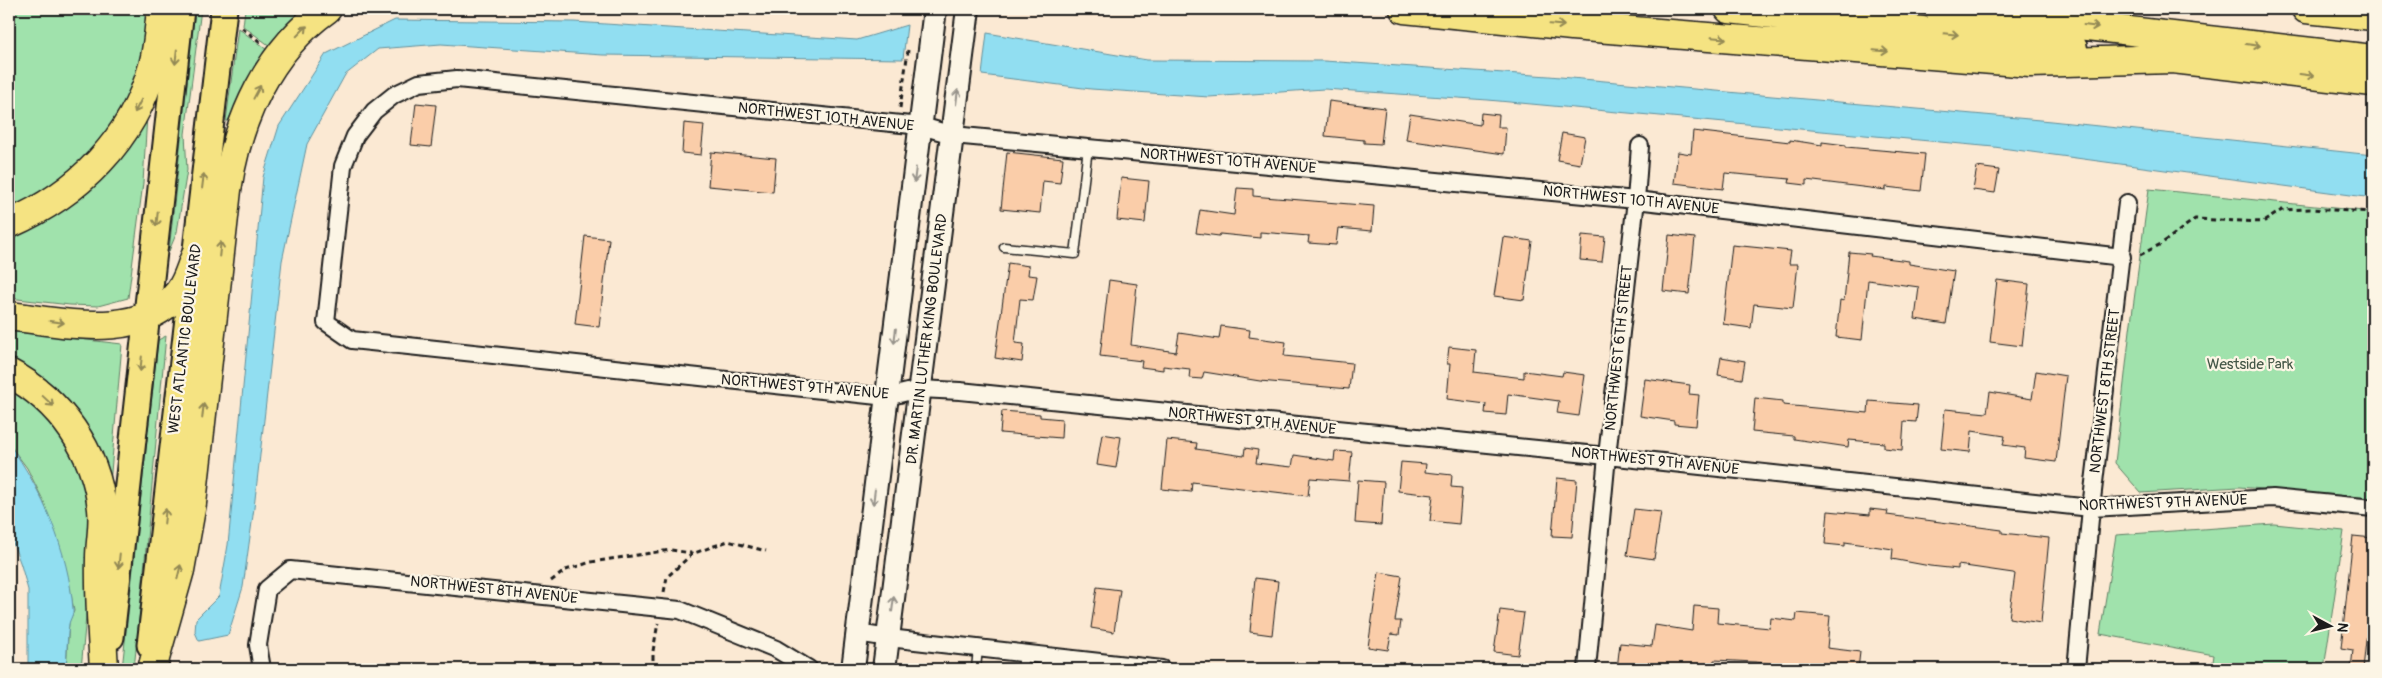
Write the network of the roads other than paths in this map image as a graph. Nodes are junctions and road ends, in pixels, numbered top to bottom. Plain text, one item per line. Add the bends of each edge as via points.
1 (162, 9) edge
2 (181, 9) edge
3 (224, 9) edge
4 (327, 9) edge
5 (935, 9) edge
6 (968, 9) edge
7 (1404, 9) edge
8 (1729, 9) edge
9 (1939, 9) edge
10 (2306, 9) edge
11 (2373, 16) edge
12 (2172, 59) junction
13 (2373, 59) edge
14 (2373, 82) edge
15 (921, 126) junction
16 (953, 135) junction
17 (355, 136) joint
18 (1640, 146) dead end
19 (1088, 148) junction
20 (1636, 200) junction
21 (2127, 203) dead end
22 (9, 224) edge
23 (1004, 247) dead end
24 (195, 257) junction
25 (2122, 257) junction
26 (9, 316) edge
27 (146, 316) junction
28 (9, 373) edge
29 (920, 389) junction
30 (887, 397) junction
31 (1607, 456) junction
32 (2091, 508) junction
33 (2373, 508) edge
34 (857, 633) junction
35 (889, 638) junction
36 (978, 648) junction
37 (1023, 661) edge
38 (798, 666) edge
39 (105, 669) edge
40 (148, 669) edge
41 (152, 669) edge
42 (262, 669) edge
43 (853, 669) edge
44 (884, 669) edge
45 (976, 669) edge
46 (1162, 669) edge
47 (1587, 669) edge
48 (2082, 669) edge

1 -> 22 highway via 149,80 133,116 115,144 74,187
2 -> 27 main road
24 -> 3 main road, WEST ATLANTIC BOULEVARD
41 -> 4 highway via 180,570 192,503 234,152 250,105 270,70 293,40
5 - 15 main road
16 -> 6 main road, DR. MARTIN LUTHER KING BOULEVARD
7 -> 12 highway via 1582,27 2030,63
8 -> 12 highway
9 -> 13 highway
10 - 11 highway
12 -> 14 highway
15 - 16 street, NORTHWEST 10TH AVENUE
15 - 17 street, NORTHWEST 10TH AVENUE via 457,78 419,83 394,95 374,111
15 -> 30 main road
16 - 19 street, NORTHWEST 10TH AVENUE
16 - 29 main road, DR. MARTIN LUTHER KING BOULEVARD
17 - 30 street, NORTHWEST 9TH AVENUE via 343,166 326,322 352,340
18 - 20 street, NORTHWEST 6TH STREET
19 - 20 street, NORTHWEST 10TH AVENUE
19 - 23 lane via 1075,254
20 - 25 street, NORTHWEST 10TH AVENUE
20 - 31 street, NORTHWEST 6TH STREET
21 - 25 street, NORTHWEST 8TH STREET
24 - 27 highway via 179,292
40 -> 24 main road, WEST ATLANTIC BOULEVARD
25 - 32 street, NORTHWEST 8TH STREET
26 -> 27 highway via 98,325
27 -> 39 main road
28 -> 39 highway via 29,385 64,417 82,444 97,480 102,510 100,558
29 - 30 street, NORTHWEST 9TH AVENUE
29 - 31 street, NORTHWEST 9TH AVENUE
35 -> 29 main road, DR. MARTIN LUTHER KING BOULEVARD
30 -> 34 main road
31 - 32 street, NORTHWEST 9TH AVENUE
31 - 47 street, NORTHWEST 6TH STREET
32 - 33 street, NORTHWEST 9TH AVENUE via 2273,498
32 - 48 street, NORTHWEST 8TH STREET
34 - 35 street
34 - 43 main road
35 - 36 street
35 - 44 main road, DR. MARTIN LUTHER KING BOULEVARD
36 - 37 street
36 - 45 lane
37 - 46 street
38 - 42 street, NORTHWEST 8TH AVENUE via 776,649 680,610 290,570 267,589 258,645

